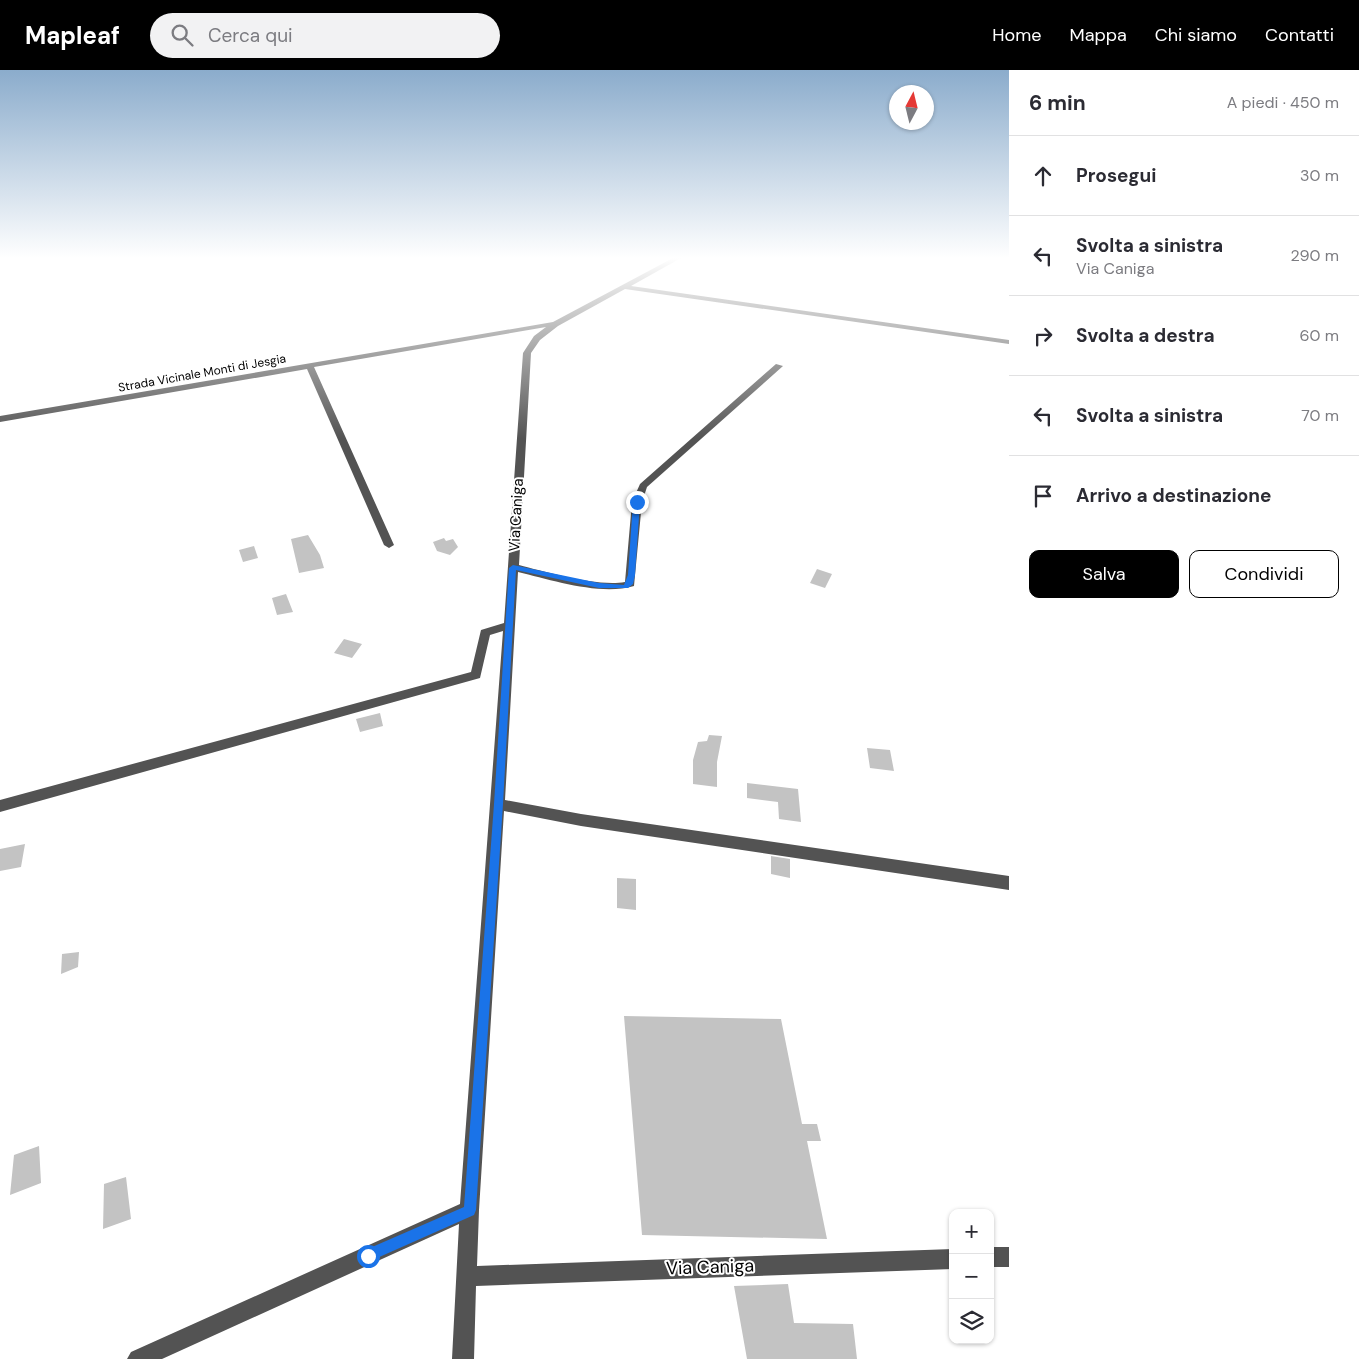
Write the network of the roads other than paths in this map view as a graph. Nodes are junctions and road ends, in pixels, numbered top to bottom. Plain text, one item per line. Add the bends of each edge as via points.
1 (566, 318) edge
2 (842, 318) edge
3 (555, 324) junction
4 (1009, 342) edge
5 (310, 366) junction
6 (779, 366) dead end
7 (0, 419) edge
8 (389, 545) dead end
9 (513, 568) junction
10 (509, 625) junction
11 (498, 804) junction
12 (0, 806) edge
13 (1009, 882) edge
14 (470, 1210) junction
15 (994, 1257) edge
16 (1009, 1257) edge
17 (949, 1259) edge
18 (466, 1276) junction
19 (138, 1359) edge
20 (463, 1359) edge

1 - 3 street, Via Caniga
2 - 4 street
3 - 5 street, Strada Vicinale Monti di Jesgia
3 - 9 street, Via Caniga via 537,338 526,353
5 - 7 street, Strada Vicinale Monti di Jesgia
5 - 8 street
6 - 9 street via 643,486 637,502 630,584 626,587 599,585
9 - 10 street, Via Caniga
10 - 11 street, Via Caniga
10 - 12 street via 486,633 476,675
11 - 13 street via 591,822
11 - 14 street, Via Caniga
14 - 18 street, Via Caniga
14 - 19 street
15 - 16 street
17 - 18 street, Via Caniga
18 - 20 street, Via Caniga

